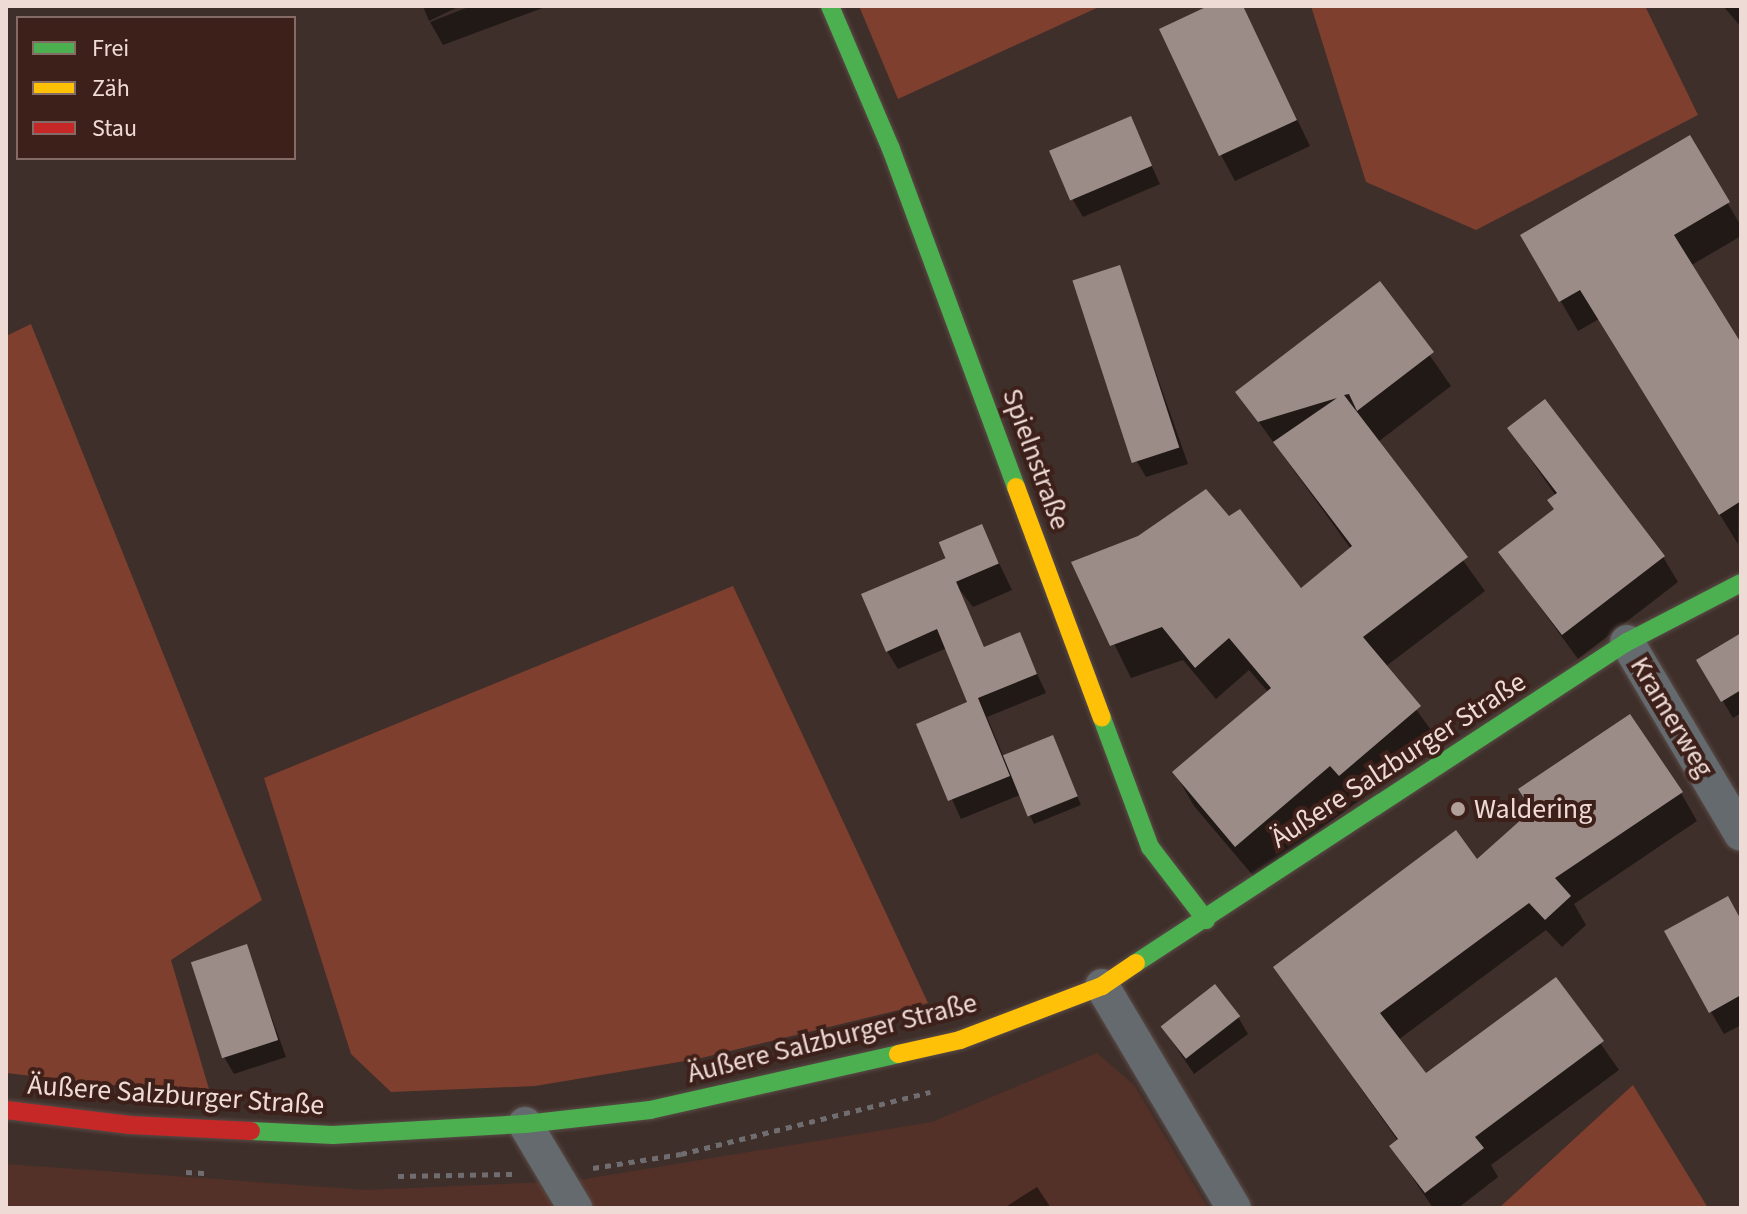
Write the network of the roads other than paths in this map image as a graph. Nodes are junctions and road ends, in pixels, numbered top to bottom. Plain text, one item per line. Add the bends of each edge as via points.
1 (830, 6) edge
2 (1741, 583) edge
3 (1627, 642) junction
4 (1741, 834) edge
5 (1206, 920) junction
6 (1102, 986) junction
7 (6, 1110) edge
8 (525, 1124) junction
9 (575, 1208) edge
10 (1234, 1208) edge

1 - 5 main road, Spielnstraße via 891,149 1150,847
2 - 3 main road, Äußere Salzburger Straße
3 - 4 street, Kramerweg
3 - 5 main road, Äußere Salzburger Straße
5 - 6 main road, Äußere Salzburger Straße
6 - 8 main road, Äußere Salzburger Straße via 960,1040 650,1110
6 - 10 street
7 - 8 main road, Äußere Salzburger Straße via 130,1125 333,1135
8 - 9 street

